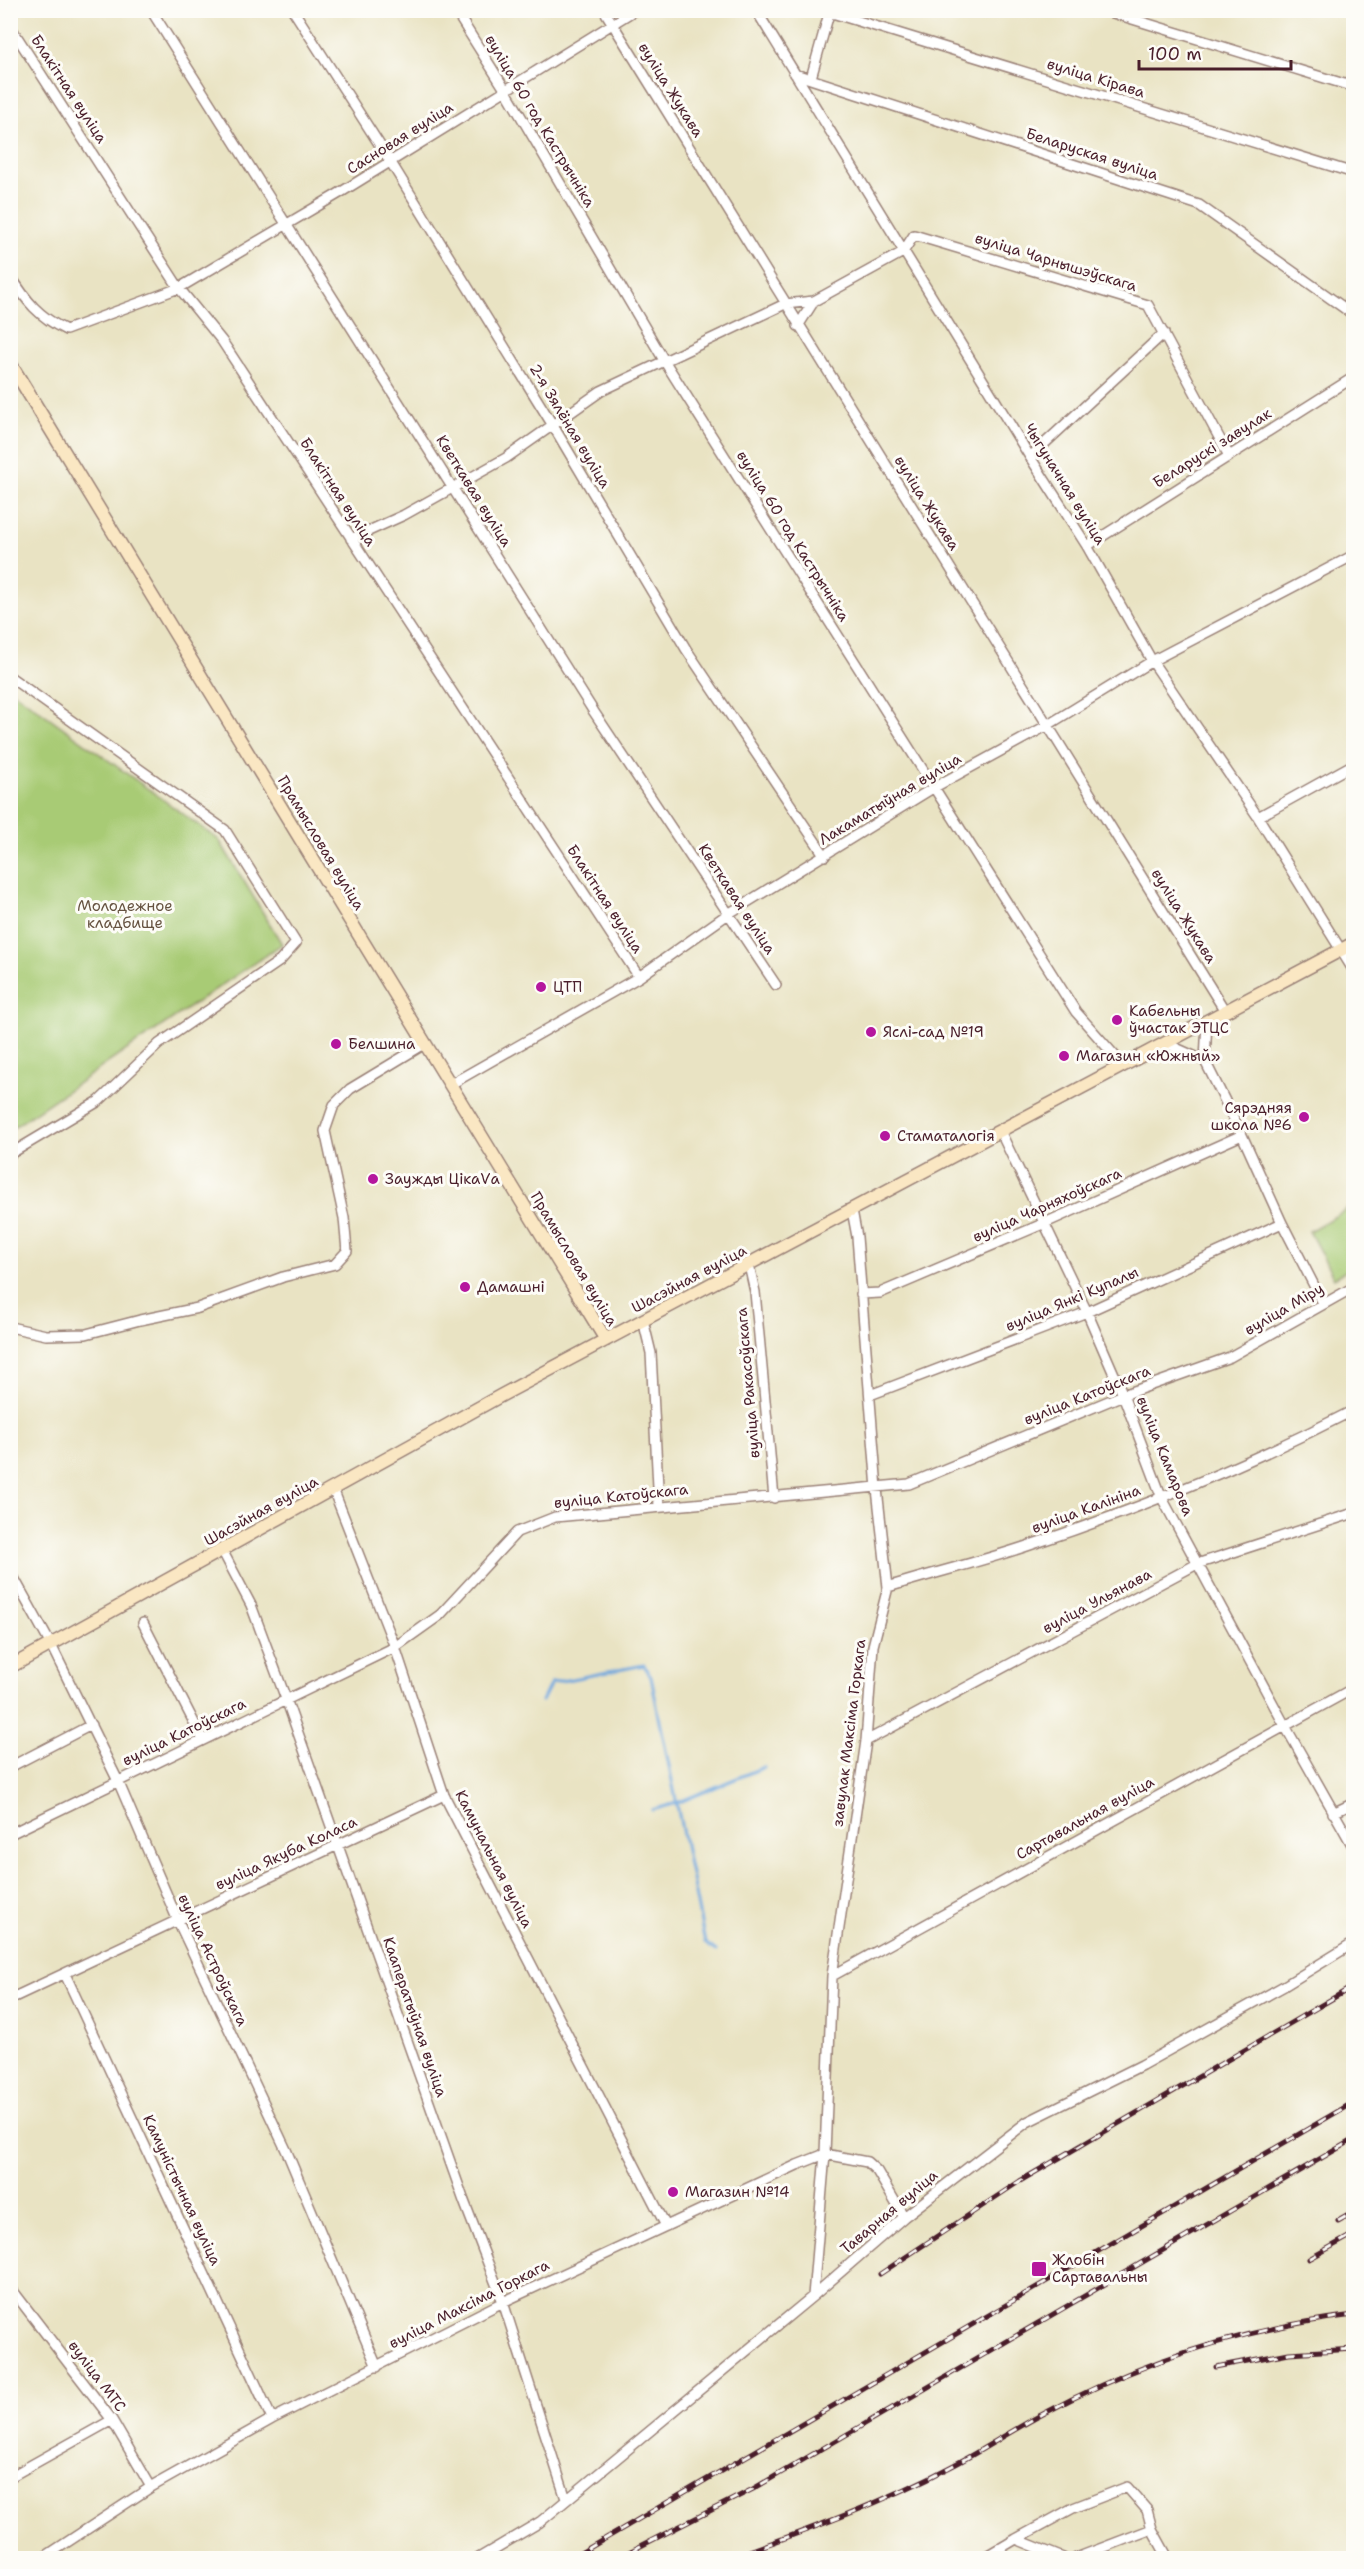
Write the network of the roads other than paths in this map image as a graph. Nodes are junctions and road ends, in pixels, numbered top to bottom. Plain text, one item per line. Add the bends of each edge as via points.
1 (151, 10) edge
2 (293, 10) edge
3 (455, 10) edge
4 (604, 10) edge
5 (635, 10) edge
6 (756, 10) edge
7 (1103, 10) edge
8 (829, 11) edge
9 (613, 24) junction
10 (10, 26) edge
11 (795, 74) junction
12 (811, 78) junction
13 (1353, 87) edge
14 (506, 91) junction
15 (390, 161) junction
16 (1353, 173) edge
17 (287, 225) junction
18 (903, 252) junction
19 (10, 275) edge
20 (179, 288) junction
21 (814, 302) junction
22 (785, 304) junction
23 (1353, 315) edge
24 (798, 326) junction
25 (1164, 333) junction
26 (665, 362) junction
27 (10, 363) edge
28 (1353, 376) edge
29 (552, 424) junction
30 (1229, 456) junction
31 (1030, 457) junction
32 (455, 488) junction
33 (351, 539) junction
34 (1087, 546) junction
35 (1353, 555) edge
36 (1152, 661) junction
37 (10, 677) edge
38 (1048, 725) junction
39 (1353, 764) edge
40 (933, 788) junction
41 (1257, 817) junction
42 (825, 856) junction
43 (728, 914) junction
44 (1353, 943) edge
45 (1340, 950) junction
46 (1353, 971) edge
47 (639, 977) junction
48 (776, 985) dead end
49 (1225, 1011) junction
50 (1207, 1021) junction
51 (426, 1043) junction
52 (1166, 1043) junction
53 (1205, 1061) junction
54 (1123, 1065) junction
55 (451, 1084) junction
56 (1000, 1131) junction
57 (1242, 1135) junction
58 (10, 1154) edge
59 (852, 1210) junction
60 (1046, 1223) junction
61 (1282, 1223) junction
62 (749, 1265) junction
63 (1353, 1287) edge
64 (861, 1294) junction
65 (1323, 1303) junction
66 (1087, 1312) junction
67 (643, 1320) junction
68 (10, 1327) edge
69 (606, 1340) junction
70 (1230, 1357) joint
71 (870, 1395) junction
72 (1123, 1395) junction
73 (1353, 1410) edge
74 (333, 1489) junction
75 (877, 1489) junction
76 (774, 1498) junction
77 (1162, 1498) junction
78 (660, 1506) junction
79 (1353, 1513) edge
80 (222, 1550) junction
81 (1197, 1564) junction
82 (10, 1571) edge
83 (888, 1587) junction
84 (143, 1623) dead end
85 (51, 1645) junction
86 (395, 1647) junction
87 (10, 1667) edge
88 (1353, 1688) edge
89 (286, 1699) junction
90 (1284, 1724) junction
91 (91, 1725) junction
92 (203, 1740) junction
93 (866, 1741) junction
94 (10, 1767) edge
95 (118, 1781) junction
96 (444, 1795) junction
97 (1353, 1803) edge
98 (1333, 1813) junction
99 (10, 1834) edge
100 (339, 1845) junction
101 (1353, 1848) edge
102 (178, 1921) junction
103 (1353, 1943) edge
104 (65, 1974) junction
105 (832, 1976) junction
106 (10, 1999) edge
107 (825, 2154) junction
108 (904, 2217) junction
109 (666, 2226) junction
110 (10, 2287) edge
111 (813, 2296) junction
112 (503, 2302) junction
113 (376, 2367) junction
114 (272, 2419) junction
115 (112, 2420) junction
116 (10, 2477) edge
117 (152, 2487) junction
118 (566, 2499) junction
119 (1152, 2529) junction
120 (1016, 2539) junction
121 (1052, 2556) edge
122 (43, 2559) edge
123 (479, 2559) edge
124 (984, 2559) edge
125 (1063, 2559) edge
126 (1076, 2559) edge
127 (1168, 2559) edge

1 - 17 street, Кветкавая вуліца
2 - 15 street, 2-я Зялёная вуліца
3 - 14 street, вуліца 60 год Кастрычніка
4 - 9 street, вуліца Жукава
5 - 9 street, Сасновая вуліца
6 - 11 street, Чыгуначная вуліца
7 - 13 street
8 - 12 street
8 - 16 street, вуліца Кірава
9 - 14 street, Сасновая вуліца
9 - 22 street, вуліца Жукава
10 - 20 street, Блакітная вуліца
11 - 12 street, Беларуская вуліца
11 - 18 street, Чыгуначная вуліца
12 - 23 street, Беларуская вуліца via 1199,205
14 - 15 street, Сасновая вуліца
14 - 26 street, вуліца 60 год Кастрычніка
15 - 17 street, Сасновая вуліца
15 - 29 street, 2-я Зялёная вуліца
17 - 20 street, Сасновая вуліца
17 - 32 street, Кветкавая вуліца
18 - 21 street
18 - 25 street, вуліца Чарнышэўскага via 914,235 1148,305
18 - 31 street, Чыгуначная вуліца
19 - 20 street, Сасновая вуліца via 46,320 66,330
20 - 33 street, Блакітная вуліца via 222,341
21 - 22 street
21 - 24 street
22 - 24 street, вуліца Жукава
22 - 26 street
24 - 38 street, вуліца Жукава
25 - 30 street, вуліца Чарнышэўскага
25 - 31 street
26 - 29 street via 601,391
26 - 40 street, вуліца 60 год Кастрычніка
27 - 51 main road, Прамысловая вуліца
28 - 30 street, Беларускі завулак
29 - 32 street via 506,458
29 - 42 street, 2-я Зялёная вуліца via 686,649
30 - 34 street, Беларускі завулак
31 - 34 street, Чыгуначная вуліца
32 - 33 street
32 - 43 street, Кветкавая вуліца via 594,712
33 - 47 street, Блакітная вуліца
34 - 36 street, Чыгуначная вуліца
35 - 36 street, Лакаматыўная вуліца
36 - 38 street, Лакаматыўная вуліца
36 - 41 street, Чыгуначная вуліца
37 - 58 street via 225,830 296,943 280,961 159,1044 99,1101
38 - 40 street, Лакаматыўная вуліца
38 - 49 street, вуліца Жукава
39 - 41 street
40 - 42 street, Лакаматыўная вуліца
40 - 54 street, вуліца 60 год Кастрычніка via 1076,1012
41 - 45 street, Чыгуначная вуліца
42 - 43 street, Лакаматыўная вуліца
43 - 47 street, Лакаматыўная вуліца
43 - 48 street, Кветкавая вуліца
44 - 45 main road, Шасэйная вуліца
45 - 46 street, Чыгуначная вуліца
45 - 49 main road, Шасэйная вуліца
47 - 55 street, Лакаматыўная вуліца
49 - 50 main road, Шасэйная вуліца
50 - 52 main road, Шасэйная вуліца
50 - 53 street
51 - 55 main road, Прамысловая вуліца
51 - 68 street via 350,1089 334,1105 325,1131 347,1251 335,1264 283,1277 198,1308 86,1334 46,1335
52 - 53 street
52 - 54 main road, Шасэйная вуліца
53 - 57 street
54 - 56 main road, Шасэйная вуліца
55 - 69 main road, Прамысловая вуліца
56 - 59 main road, Шасэйная вуліца
56 - 60 street, вуліца Камарова
57 - 60 street, вуліца Чарняхоўскага
57 - 61 street
59 - 62 main road, Шасэйная вуліца
59 - 64 street, завулак Максіма Горкага
60 - 64 street, вуліца Чарняхоўскага via 879,1293
60 - 66 street, вуліца Камарова
61 - 65 street
61 - 66 street, вуліца Янкі Купалы
62 - 67 main road, Шасэйная вуліца
62 - 76 street, вуліца Ракасоўскага via 755,1292
63 - 65 street, вуліца Міру
64 - 71 street, завулак Максіма Горкага
65 - 70 street, вуліца Міру
66 - 71 street, вуліца Янкі Купалы
66 - 72 street, вуліца Камарова
67 - 69 main road, Шасэйная вуліца
67 - 78 street via 651,1353
69 - 74 main road, Шасэйная вуліца
70 - 72 street, вуліца Катоўскага
71 - 75 street, завулак Максіма Горкага
72 - 75 street, вуліца Катоўскага via 909,1484
72 - 77 street, вуліца Камарова
73 - 77 street, вуліца Калініна via 1289,1444
74 - 80 main road, Шасэйная вуліца
74 - 86 street, Камунальная вуліца
75 - 76 street, вуліца Катоўскага
75 - 83 street, завулак Максіма Горкага
76 - 78 street, вуліца Катоўскага
77 - 81 street, вуліца Камарова
77 - 83 street, вуліца Калініна via 1023,1547
78 - 86 street, вуліца Катоўскага via 555,1517 517,1532 440,1615
79 - 81 street, вуліца Ульянава
80 - 85 main road, Шасэйная вуліца
80 - 89 street, Кааператыўная вуліца via 251,1605
81 - 90 street, вуліца Камарова
81 - 93 street, вуліца Ульянава
82 - 85 street, вуліца Астроўскага
83 - 93 street, завулак Максіма Горкага via 873,1647
84 - 92 street
85 - 87 main road, Шасэйная вуліца
85 - 91 street, вуліца Астроўскага
86 - 89 street, вуліца Катоўскага
86 - 96 street, Камунальная вуліца
88 - 90 street, Сартавальная вуліца
89 - 92 street, вуліца Катоўскага
89 - 100 street, Кааператыўная вуліца
90 - 98 street, вуліца Камарова
90 - 105 street, Сартавальная вуліца
91 - 94 street
91 - 95 street, вуліца Астроўскага
92 - 95 street, вуліца Катоўскага
93 - 105 street, завулак Максіма Горкага
95 - 99 street, вуліца Катоўскага
95 - 102 street, вуліца Астроўскага
96 - 100 street, вуліца Якуба Коласа
96 - 109 street, Камунальная вуліца
97 - 98 street
98 - 101 street, вуліца Камарова
100 - 102 street, вуліца Якуба Коласа
100 - 112 street, Кааператыўная вуліца
102 - 104 street, вуліца Якуба Коласа
102 - 113 street, вуліца Астроўскага via 287,2152
103 - 108 street, Таварная вуліца via 1142,2065 1027,2122
104 - 106 street, вуліца Якуба Коласа
104 - 114 street, Камуністычная вуліца
105 - 107 street, завулак Максіма Горкага
107 - 108 street via 867,2162 877,2171
107 - 109 street, вуліца Максіма Горкага
107 - 111 street, завулак Максіма Горкага
108 - 111 street, Таварная вуліца
109 - 112 street, вуліца Максіма Горкага
110 - 115 street, вуліца МТС
111 - 118 street, Таварная вуліца
112 - 113 street, вуліца Максіма Горкага
112 - 118 street, Кааператыўная вуліца
113 - 114 street, вуліца Максіма Горкага
114 - 117 street, вуліца Максіма Горкага
115 - 116 street
115 - 117 street, вуліца МТС
117 - 122 street, вуліца Максіма Горкага
118 - 123 street, Таварная вуліца via 540,2522
119 - 120 street via 1147,2510 1127,2487 1073,2508
119 - 126 street
119 - 127 street
120 - 121 street
120 - 124 street
121 - 125 street

